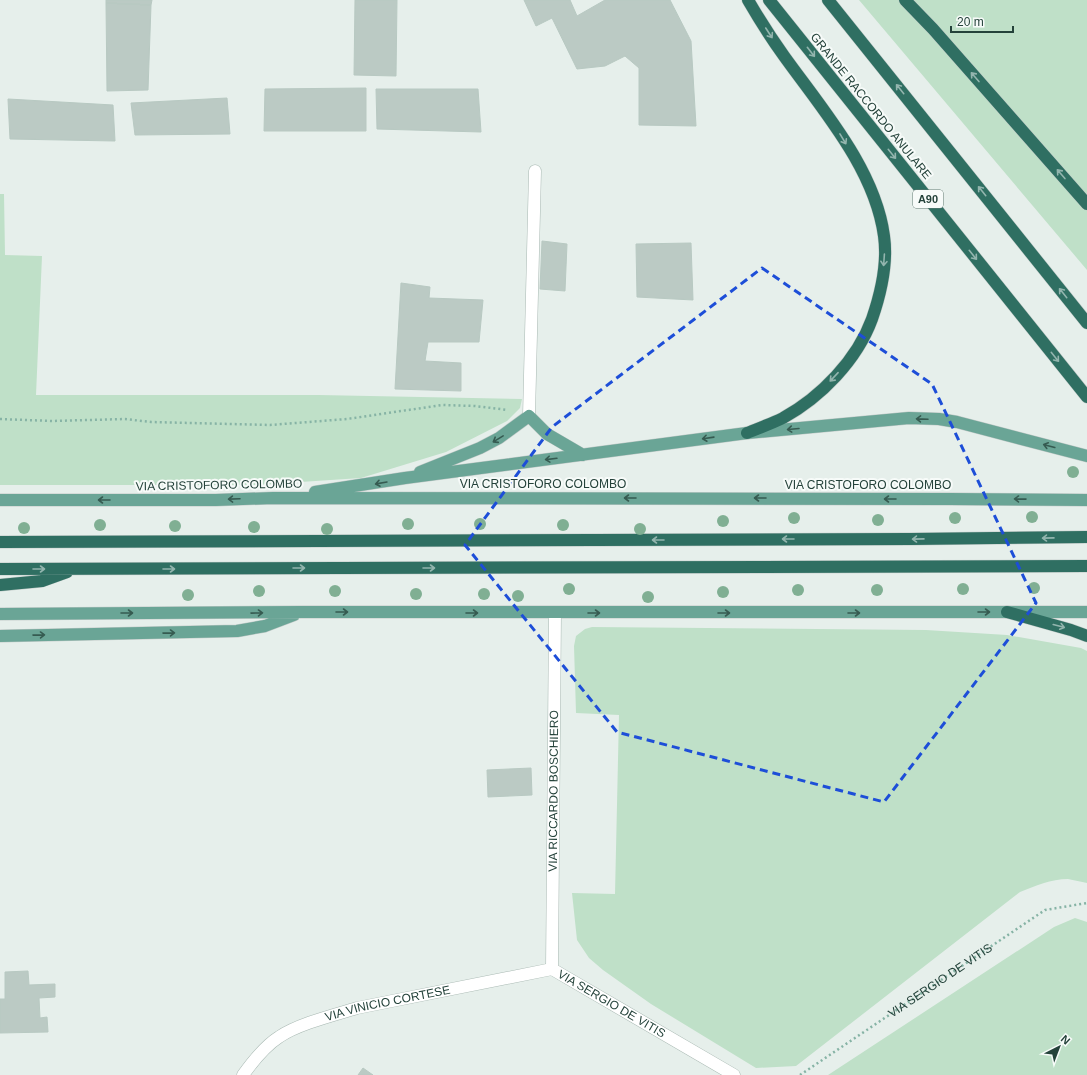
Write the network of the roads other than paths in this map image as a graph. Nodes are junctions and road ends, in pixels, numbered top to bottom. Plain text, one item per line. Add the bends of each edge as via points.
1 (748, 0) edge
2 (769, 0) edge
3 (828, 0) edge
4 (905, 0) edge
5 (535, 172) dead end
6 (1087, 204) edge
7 (1087, 323) edge
8 (1087, 397) edge
9 (529, 414) junction
10 (747, 433) junction
11 (582, 455) junction
12 (1087, 456) edge
13 (405, 478) junction
14 (273, 498) junction
15 (0, 500) edge
16 (1087, 500) edge
17 (1087, 537) edge
18 (0, 542) edge
19 (1087, 566) edge
20 (0, 569) edge
21 (77, 569) junction
22 (0, 585) edge
23 (303, 612) junction
24 (1008, 612) junction
25 (1087, 612) edge
26 (555, 613) junction
27 (0, 614) edge
28 (0, 636) edge
29 (1087, 636) edge
30 (552, 969) junction
31 (243, 1075) edge
32 (734, 1075) edge

1 -> 10 highway via 783,55 826,112 867,181 878,207 885,255 879,298 863,339 852,356 822,390 799,408
2 -> 8 highway, GRANDE RACCORDO ANULARE / A90
7 -> 3 highway
6 -> 4 highway
5 - 9 street
9 - 11 main road via 547,434
9 -> 13 main road via 499,438 480,448
10 -> 11 main road
12 -> 10 main road via 939,420 909,418
11 -> 13 main road
13 -> 14 main road
14 -> 15 main road, VIA CRISTOFORO COLOMBO
16 -> 14 main road, VIA CRISTOFORO COLOMBO
17 -> 18 highway
21 -> 19 highway
20 -> 21 highway
21 - 22 highway via 42,580
23 -> 26 main road
27 -> 23 main road
28 -> 23 main road via 237,631 265,626
24 - 25 main road
26 -> 24 main road
24 -> 29 highway
26 - 30 street, VIA RICCARDO BOSCHIERO
30 - 31 street, VIA VINICIO CORTESE via 357,1008 325,1018 279,1037 266,1047
30 - 32 street, VIA SERGIO DE VITIS

